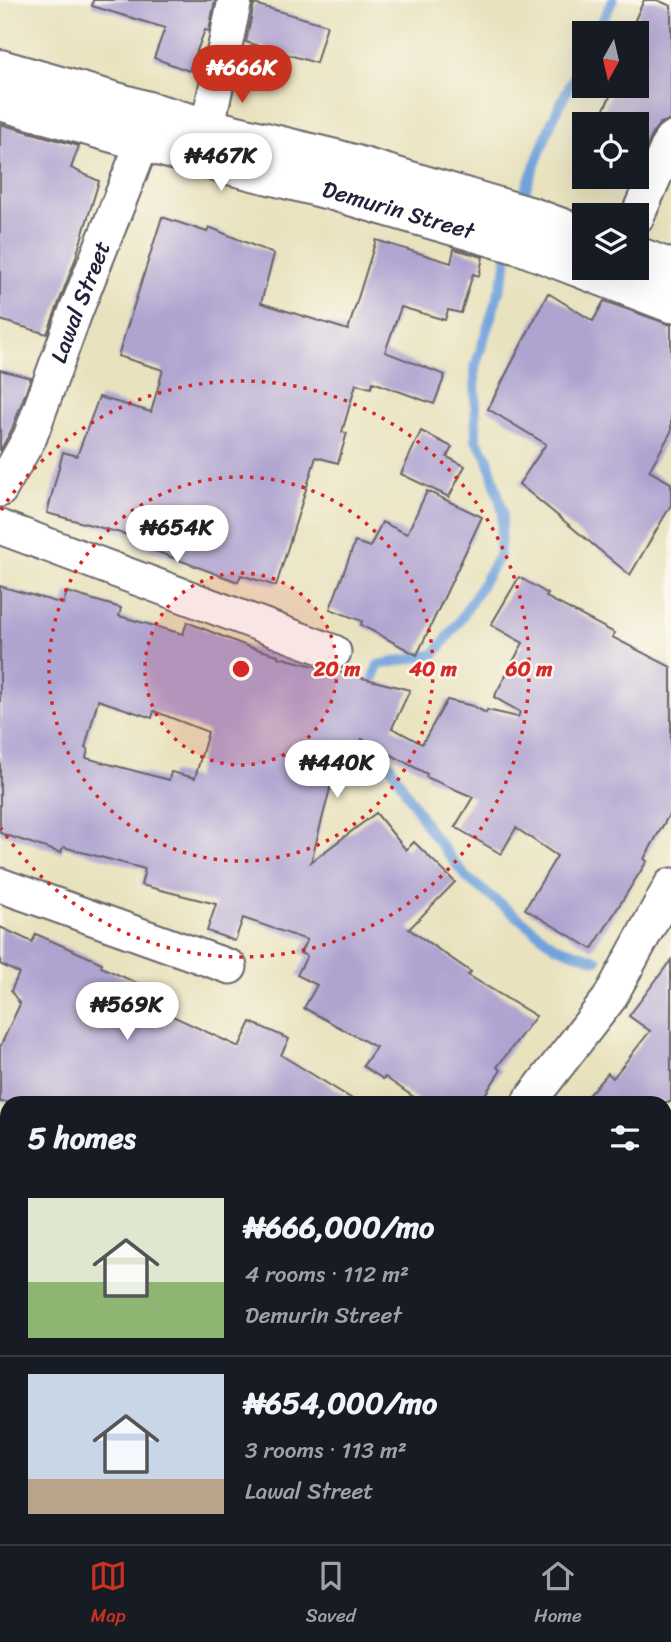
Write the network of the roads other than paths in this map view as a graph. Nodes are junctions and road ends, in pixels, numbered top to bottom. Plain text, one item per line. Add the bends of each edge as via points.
1 (235, 0) edge
2 (0, 69) edge
3 (0, 101) edge
4 (148, 126) junction
5 (671, 139) edge
6 (204, 143) junction
7 (643, 203) edge
8 (527, 232) junction
9 (572, 235) edge
10 (649, 261) edge
11 (671, 269) edge
12 (671, 303) edge
13 (0, 490) edge
14 (0, 527) edge
15 (334, 652) dead end
16 (0, 885) edge
17 (671, 885) edge
18 (230, 967) dead end
19 (534, 1096) edge

1 - 6 street
2 - 4 street, Demurin Street
3 - 4 street, Demurin Street
4 - 6 street, Demurin Street
4 - 13 street, Lawal Street via 30,437
5 - 7 street
6 - 8 street, Demurin Street via 317,186 463,213
8 - 9 street, Demurin Street
8 - 12 street, Demurin Street
10 - 11 street
14 - 15 street
16 - 18 street
17 - 19 street via 610,999

